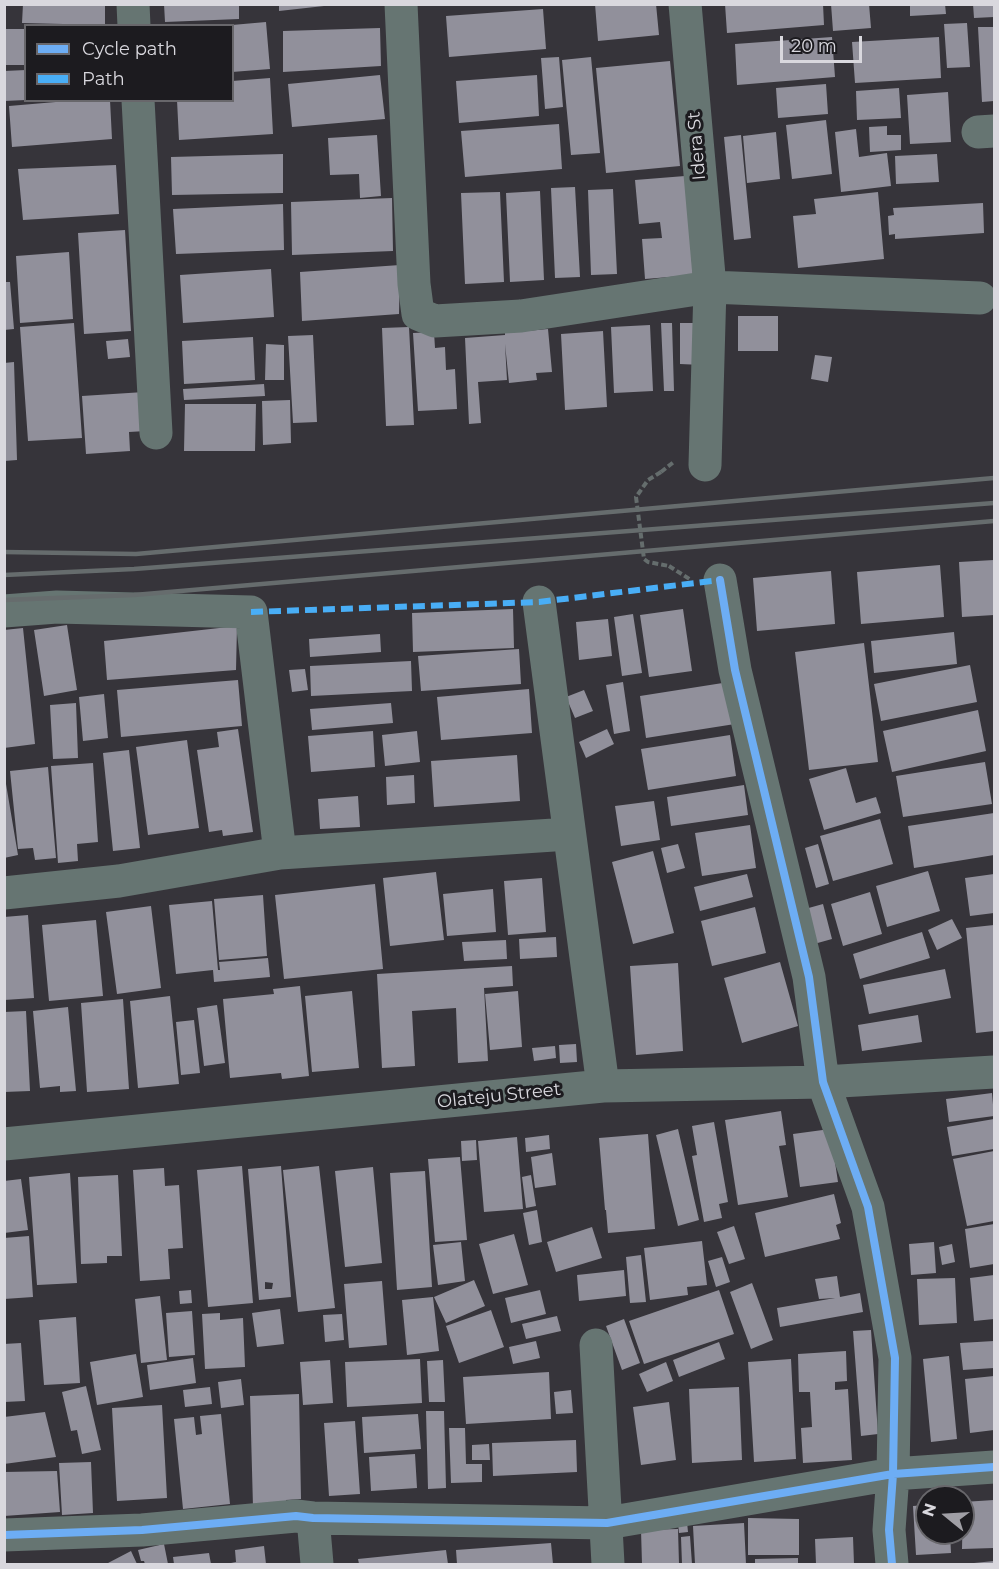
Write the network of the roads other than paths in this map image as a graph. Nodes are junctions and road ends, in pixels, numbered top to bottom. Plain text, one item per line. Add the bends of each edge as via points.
1 (132, 4) edge
2 (401, 4) edge
3 (685, 4) edge
4 (134, 24) edge
5 (138, 102) edge
6 (710, 287) junction
7 (980, 298) dead end
8 (156, 433) dead end
9 (705, 465) dead end
10 (708, 582) road end
11 (539, 602) dead end
12 (4, 611) edge
13 (569, 834) junction
14 (280, 853) junction
15 (4, 893) edge
16 (994, 1072) edge
17 (823, 1082) junction
18 (603, 1086) junction
19 (4, 1144) edge
20 (596, 1345) dead end
21 (994, 1467) edge
22 (893, 1474) junction
23 (313, 1518) junction
24 (607, 1523) junction
25 (4, 1535) edge
26 (317, 1564) edge
27 (608, 1564) edge
28 (892, 1564) edge

1 - 4 street
2 - 6 street via 418,314 435,321 521,316
3 - 6 street, Idera St
5 - 8 street
6 - 7 street
6 - 9 street, Idera St
10 - 17 street via 735,670 809,977
11 - 13 street
12 - 14 street via 57,608 251,612
13 - 14 street
13 - 18 street
14 - 15 street via 119,881
16 - 17 street, Olateju Street
17 - 18 street, Olateju Street
17 - 22 street via 868,1207 895,1358
18 - 19 street, Olateju Street
20 - 24 street
21 - 22 street
22 - 24 street
22 - 28 street via 889,1530
23 - 24 street
23 - 25 street
23 - 26 street
24 - 27 street

